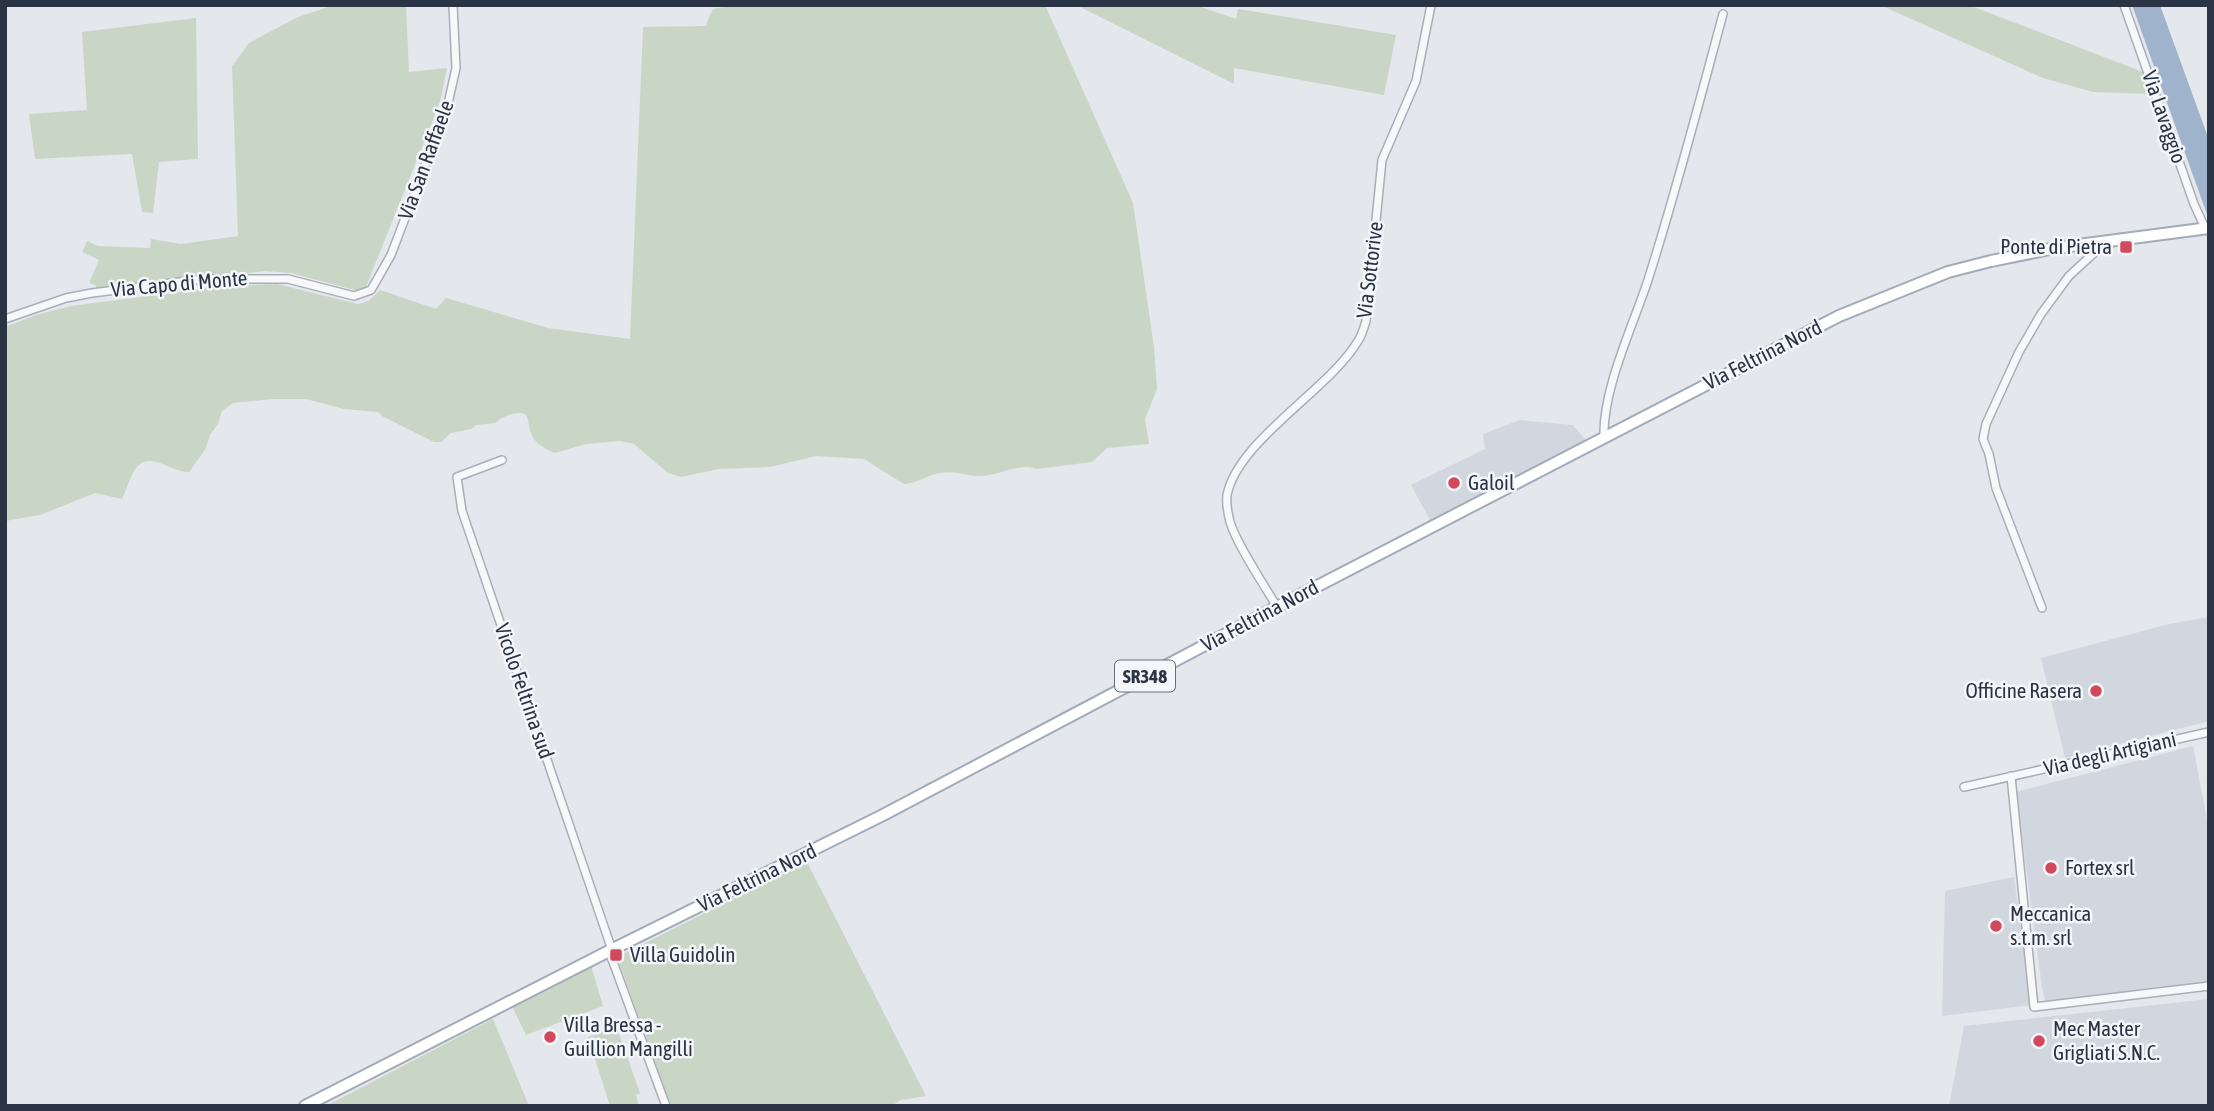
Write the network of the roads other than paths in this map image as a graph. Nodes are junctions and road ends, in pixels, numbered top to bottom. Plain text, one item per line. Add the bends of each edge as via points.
1 (453, 5) edge
2 (1431, 5) edge
3 (2124, 5) edge
4 (1723, 14) dead end
5 (2207, 228) edge
6 (2106, 241) junction
7 (354, 296) joint
8 (5, 319) edge
9 (1604, 438) junction
10 (502, 460) dead end
11 (1277, 607) junction
12 (2042, 608) dead end
13 (2209, 732) edge
14 (2011, 776) junction
15 (1964, 787) dead end
16 (610, 950) junction
17 (2209, 986) edge
18 (305, 1106) edge
19 (666, 1106) edge

1 - 7 street, Via San Raffaele via 456,68 447,108 382,275 371,290
2 - 11 street, Via Sottorive via 1416,81 1382,160 1366,321 1358,341 1247,457 1227,497 1231,526
3 - 5 street, Via Lavaggio via 2194,205
4 - 9 street via 1681,174 1619,362
5 - 6 main road, Via Feltrina Nord / SR348
6 - 9 main road, Via Feltrina Nord / SR348 via 1948,272 1839,316
6 - 12 street via 2069,276 2041,314 2019,352 1983,439 1996,488
7 - 8 street, Via Capo di Monte via 288,279 204,279 66,298
9 - 11 main road, Via Feltrina Nord / SR348
10 - 16 street, Vicolo Feltrina sud via 457,477 462,511
11 - 16 main road, Via Feltrina Nord / SR348 via 883,815
13 - 14 street, Via degli Artigiani
14 - 15 street, Via degli Artigiani
14 - 17 street via 2034,1007
16 - 18 main road, Via Feltrina Nord / SR348
16 - 19 street

